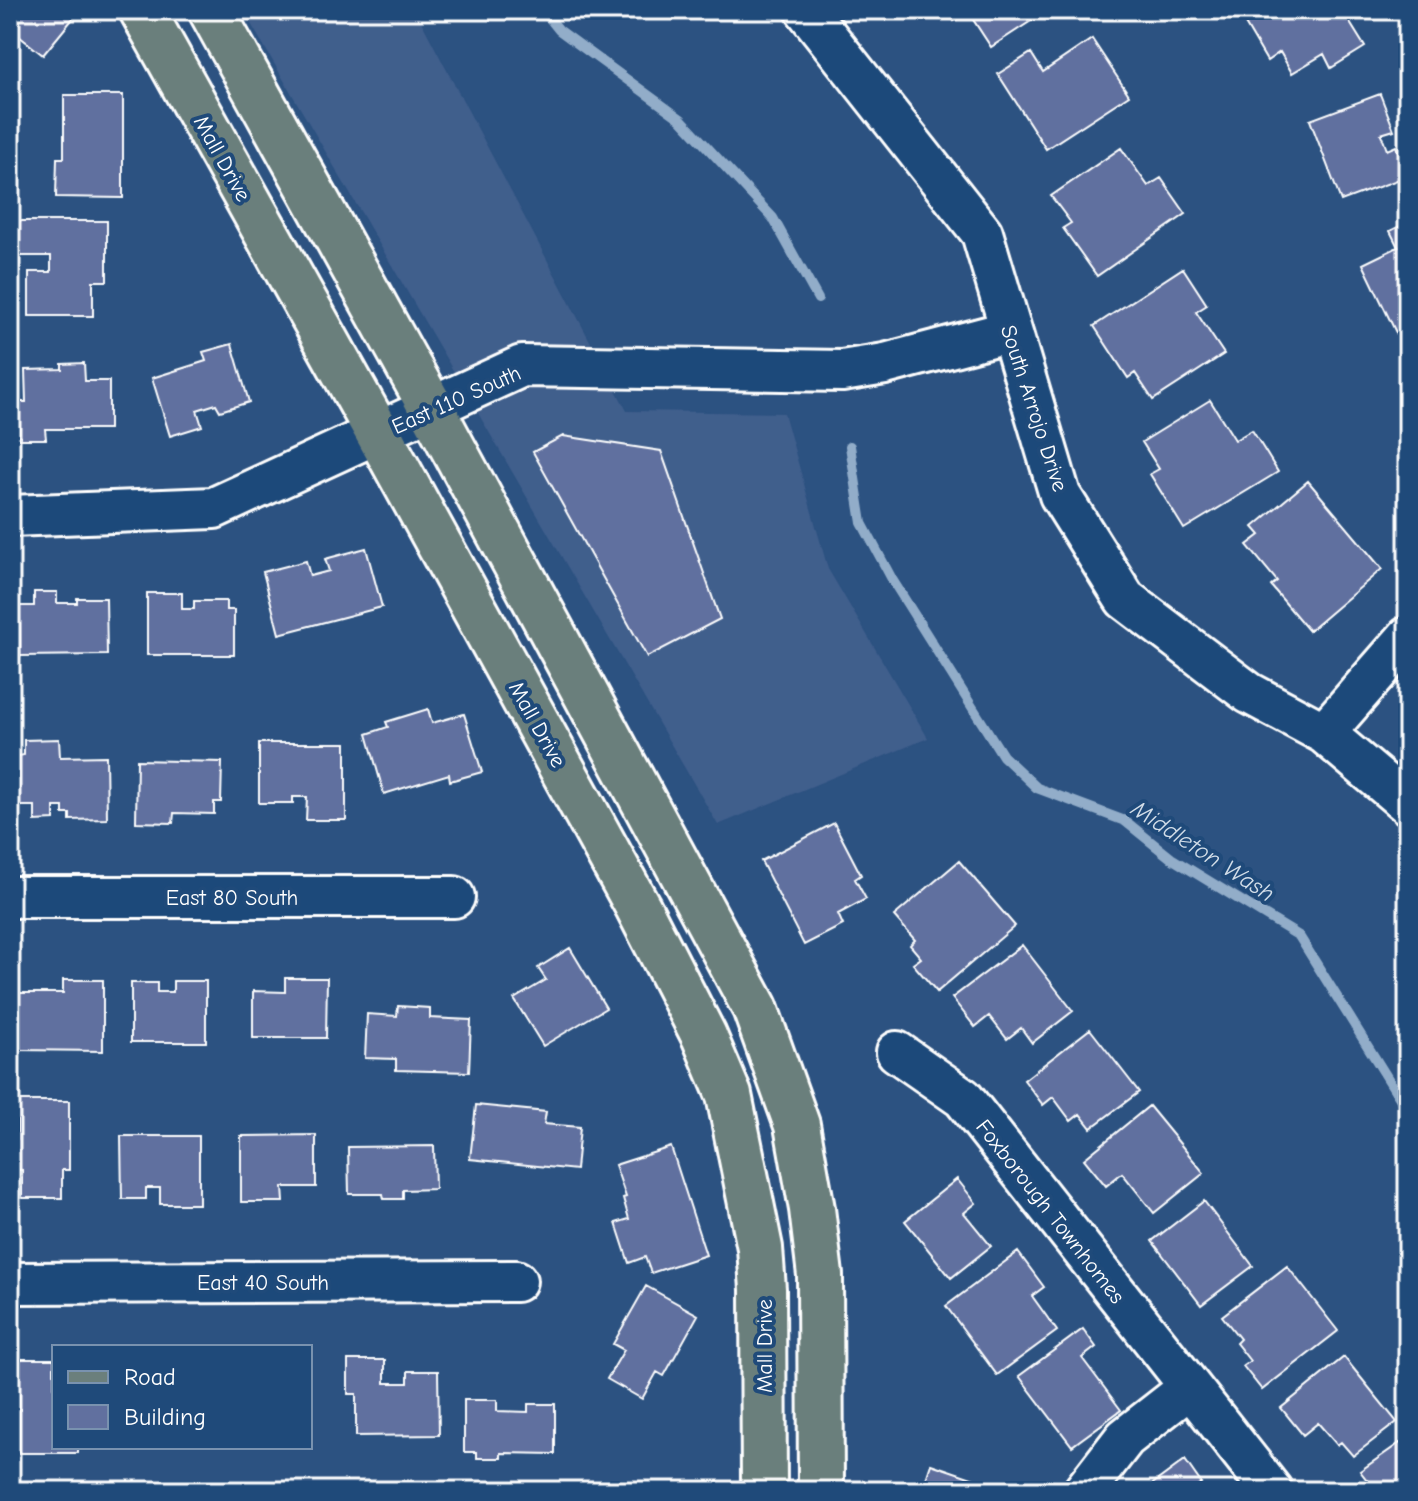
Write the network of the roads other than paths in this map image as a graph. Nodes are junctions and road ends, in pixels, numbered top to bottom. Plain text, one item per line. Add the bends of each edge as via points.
1 (142, 10) edge
2 (211, 10) edge
3 (806, 10) edge
4 (1010, 331) junction
5 (432, 409) junction
6 (378, 433) junction
7 (10, 516) edge
8 (1408, 637) edge
9 (1324, 733) junction
10 (1408, 804) edge
11 (10, 897) edge
12 (454, 897) dead end
13 (897, 1052) dead end
14 (516, 1281) dead end
15 (10, 1283) edge
16 (1189, 1388) junction
17 (764, 1491) edge
18 (821, 1491) edge
19 (1084, 1491) edge
20 (1272, 1491) edge

1 - 6 main road, Mall Drive
2 - 5 main road
3 - 4 street, South Arrojo Drive via 982,233
4 - 5 street, East 110 South via 842,371 522,366
4 - 9 street, South Arrojo Drive via 1060,495 1125,599 1249,693
5 - 6 street, East 110 South
5 - 18 main road via 755,1008 777,1063 797,1125 820,1275
6 - 7 street, East 110 South via 214,508
6 - 17 main road, Mall Drive via 638,907 729,1095 760,1248
8 - 9 street
9 - 10 street, South Arrojo Drive
11 - 12 street, East 80 South
13 - 16 street, Foxborough Townhomes via 963,1098
14 - 15 street, East 40 South
16 - 19 street via 1125,1438
16 - 20 street, Foxborough Townhomes

